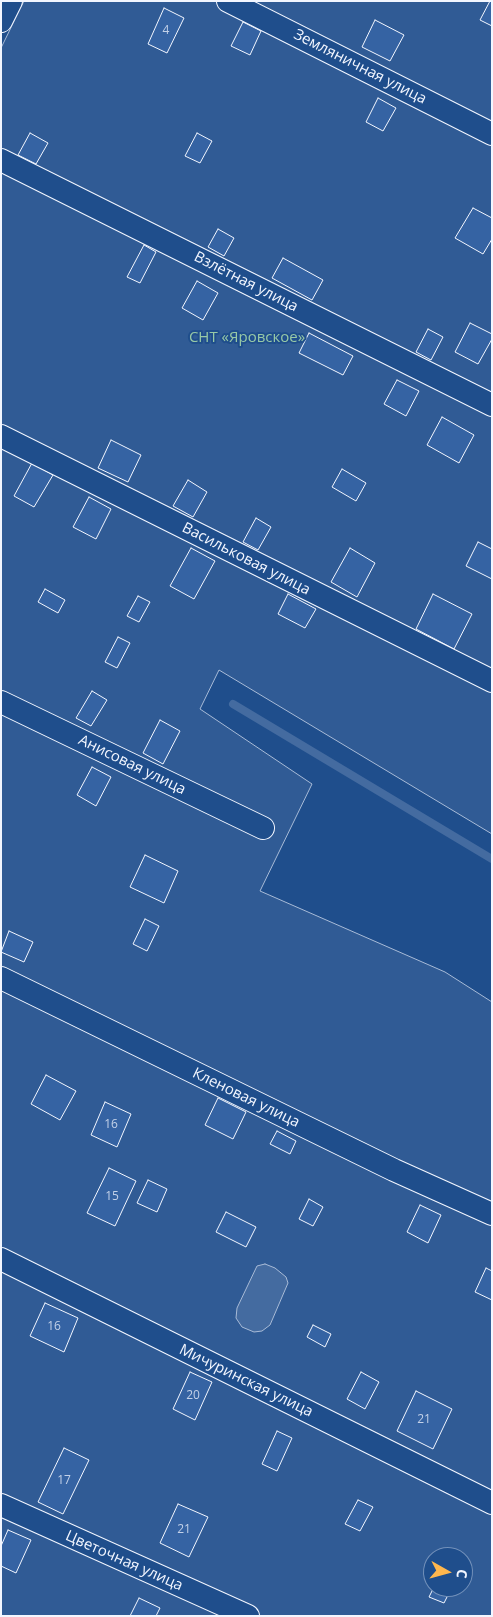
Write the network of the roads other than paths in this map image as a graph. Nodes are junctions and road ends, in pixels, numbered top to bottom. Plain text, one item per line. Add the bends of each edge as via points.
1 (11, 1) edge
2 (228, 1) edge
3 (1, 21) edge
4 (492, 134) edge
5 (1, 160) edge
6 (492, 405) edge
7 (1, 436) edge
8 (492, 681) edge
9 (1, 702) edge
10 (263, 828) dead end
11 (1, 978) edge
12 (492, 1214) edge
13 (1, 1259) edge
14 (492, 1503) edge
15 (1, 1505) edge
16 (248, 1616) edge

1 - 3 street
2 - 4 street, Земляничная улица
5 - 6 street, Взлётная улица
7 - 8 street, Васильковая улица
9 - 10 street, Анисовая улица
11 - 12 street, Кленовая улица via 394,1170
13 - 14 street, Мичуринская улица
15 - 16 street, Цветочная улица

